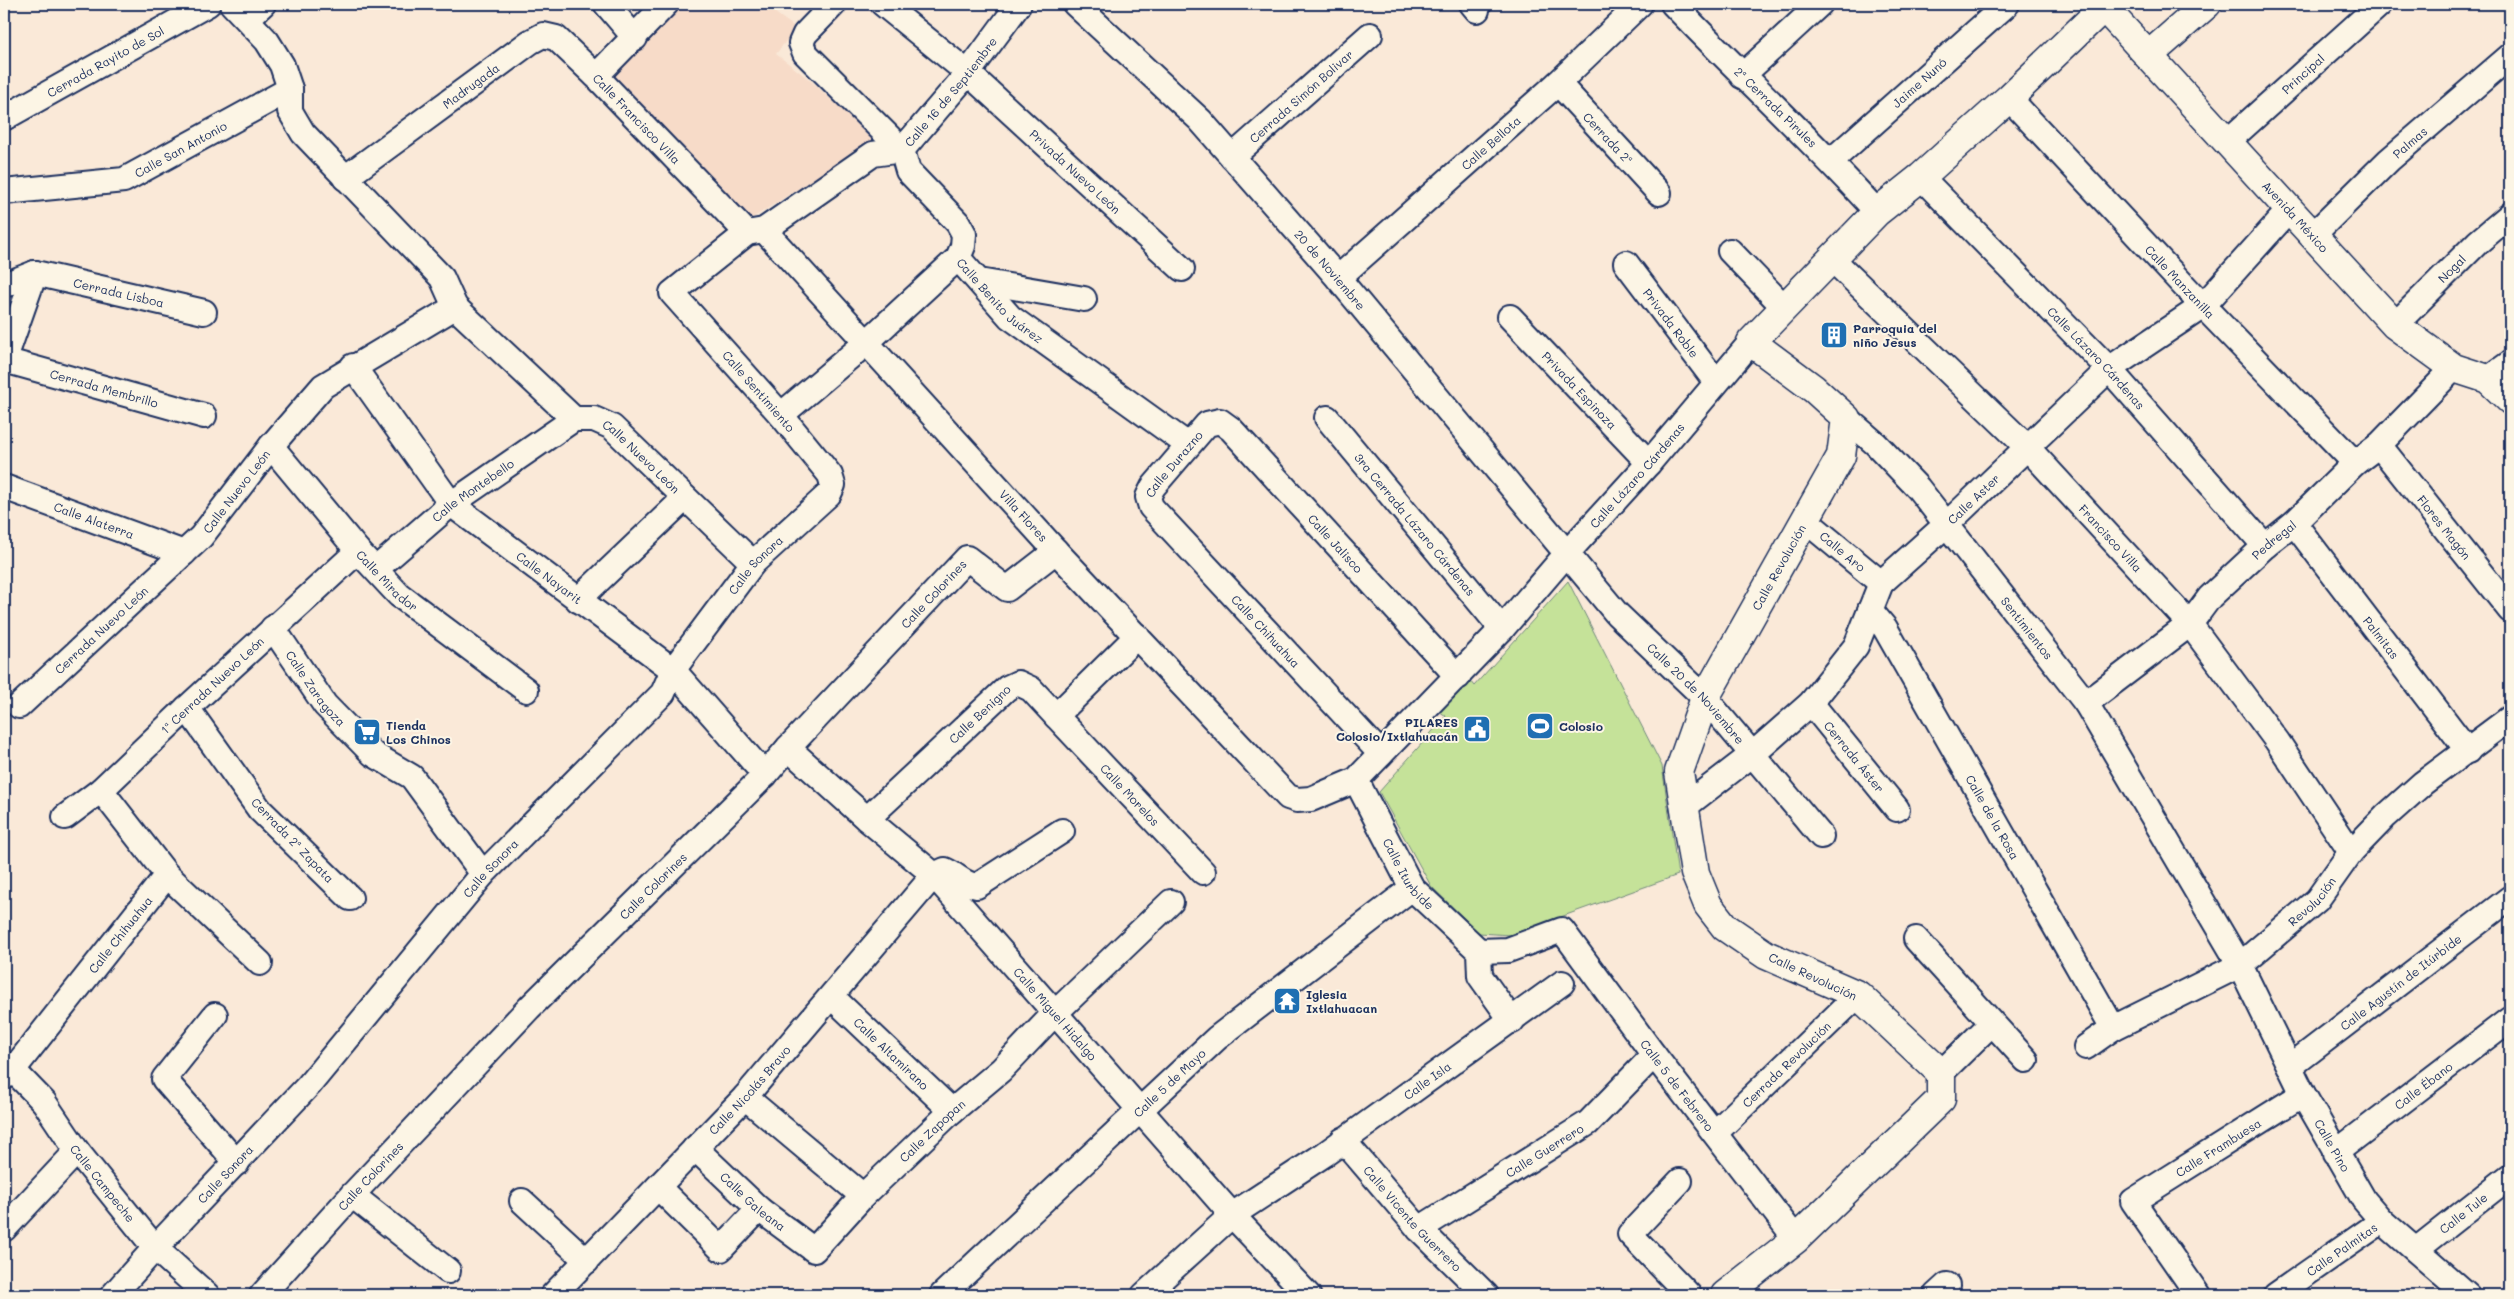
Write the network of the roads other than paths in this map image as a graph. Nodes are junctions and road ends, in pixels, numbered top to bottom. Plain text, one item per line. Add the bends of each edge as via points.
1 (208, 4) edge
2 (606, 4) edge
3 (666, 4) edge
4 (834, 4) edge
5 (883, 4) edge
6 (1019, 4) edge
7 (1075, 4) edge
8 (1640, 4) edge
9 (1673, 4) edge
10 (1820, 4) edge
11 (2007, 4) edge
12 (2207, 4) edge
13 (2380, 4) edge
14 (2103, 6) edge
15 (248, 9) edge
16 (1370, 35) dead end
17 (635, 38) junction
18 (2148, 56) junction
19 (2510, 56) edge
20 (968, 72) junction
21 (596, 76) junction
22 (1742, 76) junction
23 (1558, 83) junction
24 (290, 89) junction
25 (2009, 98) junction
26 (4, 118) edge
27 (2227, 142) junction
28 (902, 150) junction
29 (1232, 157) junction
30 (1831, 160) junction
31 (1921, 177) junction
32 (345, 178) junction
33 (4, 192) edge
34 (1659, 192) dead end
35 (2290, 209) junction
36 (1877, 212) junction
37 (2510, 215) edge
38 (756, 231) junction
39 (2313, 235) junction
40 (1730, 251) dead end
41 (958, 258) junction
42 (1831, 258) junction
43 (1626, 263) dead end
44 (1182, 269) dead end
45 (35, 273) junction
46 (1338, 278) junction
47 (979, 281) junction
48 (4, 285) edge
49 (672, 293) joint
50 (1084, 299) dead end
51 (1783, 306) junction
52 (2203, 306) junction
53 (455, 307) junction
54 (204, 312) dead end
55 (1510, 318) dead end
56 (2395, 325) junction
57 (1751, 342) junction
58 (866, 343) junction
59 (4, 360) edge
60 (2510, 363) edge
61 (353, 366) junction
62 (2454, 368) junction
63 (2110, 369) junction
64 (2488, 379) junction
65 (1716, 382) junction
66 (2510, 400) edge
67 (781, 415) junction
68 (204, 416) dead end
69 (1327, 418) dead end
70 (1846, 418) junction
71 (574, 419) junction
72 (1207, 424) joint
73 (1188, 444) junction
74 (271, 446) junction
75 (2026, 446) junction
76 (2378, 446) junction
77 (1649, 463) junction
78 (2355, 463) junction
79 (4, 487) edge
80 (828, 494) joint
81 (685, 498) junction
82 (451, 504) junction
83 (1151, 507) joint
84 (1805, 520) junction
85 (2294, 523) junction
86 (1946, 524) junction
87 (2265, 546) junction
88 (358, 551) junction
89 (1056, 551) junction
90 (1568, 552) junction
91 (184, 553) junction
92 (754, 563) junction
93 (376, 569) junction
94 (1881, 582) junction
95 (578, 600) junction
96 (1870, 610) junction
97 (2510, 610) edge
98 (2190, 624) junction
99 (273, 628) junction
100 (1502, 629) junction
101 (1137, 636) junction
102 (673, 670) junction
103 (1458, 677) junction
104 (526, 690) dead end
105 (1705, 698) junction
106 (1810, 703) junction
107 (2086, 703) junction
108 (19, 706) dead end
109 (186, 708) junction
110 (1056, 716) junction
111 (2510, 718) edge
112 (788, 748) junction
113 (2468, 750) junction
114 (1381, 754) junction
115 (1753, 754) junction
116 (765, 775) junction
117 (1356, 780) junction
118 (101, 790) junction
119 (1683, 808) junction
120 (1897, 809) dead end
121 (65, 817) dead end
122 (867, 819) junction
123 (1062, 830) dead end
124 (1821, 836) dead end
125 (2351, 852) junction
126 (1202, 872) dead end
127 (483, 874) junction
128 (167, 875) junction
129 (934, 875) junction
130 (1412, 888) junction
131 (350, 898) dead end
132 (2510, 898) edge
133 (1171, 902) dead end
134 (1916, 939) dead end
135 (1479, 951) junction
136 (260, 963) dead end
137 (2240, 965) junction
138 (1562, 983) dead end
139 (1858, 995) junction
140 (832, 997) junction
141 (1054, 1014) junction
142 (215, 1015) dead end
143 (2510, 1019) edge
144 (1512, 1021) junction
145 (1991, 1024) junction
146 (2113, 1028) junction
147 (2086, 1047) dead end
148 (1654, 1055) junction
149 (2026, 1060) dead end
150 (2291, 1066) junction
151 (7, 1071) edge
152 (1941, 1073) junction
153 (2303, 1094) junction
154 (745, 1097) junction
155 (1139, 1109) junction
156 (952, 1111) junction
157 (1715, 1133) junction
158 (1343, 1140) junction
159 (695, 1148) junction
160 (77, 1152) junction
161 (2336, 1153) junction
162 (237, 1163) junction
163 (2510, 1176) edge
164 (1680, 1181) dead end
165 (658, 1187) junction
166 (352, 1195) junction
167 (863, 1196) junction
168 (522, 1201) dead end
169 (759, 1209) junction
170 (1232, 1215) junction
171 (2382, 1221) junction
172 (4, 1229) edge
173 (1419, 1229) junction
174 (1796, 1239) junction
175 (155, 1248) junction
176 (814, 1250) joint
177 (2416, 1250) junction
178 (587, 1261) junction
179 (448, 1271) dead end
180 (569, 1290) edge
181 (113, 1295) edge
182 (207, 1295) edge
183 (262, 1295) edge
184 (942, 1295) edge
185 (1144, 1295) edge
186 (1308, 1295) edge
187 (1486, 1295) edge
188 (1689, 1295) edge
189 (1725, 1295) edge
190 (2198, 1295) edge
191 (2276, 1295) edge
192 (2467, 1295) edge

1 - 26 street, Cerrada Rayito de Sol
2 - 17 street
3 - 17 street, Calle Francisco Villa
4 - 28 street, Calle Benito Juárez via 805,34 801,43 805,53
5 - 20 street, Privada Nuevo León
6 - 20 street, Calle 16 de Septiembre
7 - 29 street, 20 de Noviembre via 1200,120
8 - 23 street, Calle Bellota
9 - 22 street, 2ª Cerrada Pirules
10 - 22 street
11 - 30 street, Jaime Nunó
12 - 18 street
13 - 27 street, Principal
14 - 18 street, Avenida México
14 - 25 street, Calle Lázaro Cárdenas
15 - 24 street via 282,65
16 - 29 street, Cerrada Simón Bolivar
17 - 21 street, Calle Francisco Villa
18 - 27 street, Avenida México
19 - 39 street, Palmas via 2389,160
20 - 28 street, Calle 16 de Septiembre
20 - 44 street, Privada Nuevo León
21 - 32 street, Madrugada via 556,38 543,36 530,42
21 - 38 street, Calle Francisco Villa
22 - 30 street, 2ª Cerrada Pirules
23 - 34 street, Cerrada 2ª
23 - 46 street, Calle Bellota
24 - 32 street via 290,111 302,133
24 - 33 street, Calle San Antonio via 124,180
25 - 31 street, Calle Lázaro Cárdenas
25 - 52 street, Calle Manzanilla
27 - 35 street, Avenida México
28 - 38 street, Calle 16 de Septiembre via 873,154
28 - 41 street, Calle Benito Juárez via 908,171 958,223 964,234 964,246
29 - 46 street, 20 de Noviembre
30 - 36 street, 2ª Cerrada Pirules
31 - 36 street, Calle Lázaro Cárdenas
31 - 63 street, Calle Lázaro Cárdenas
32 - 53 street via 442,278
35 - 39 street, Avenida México
35 - 52 street, Calle Aster
36 - 42 street, Calle Lázaro Cárdenas
37 - 56 street, Nogal via 2478,242
38 - 49 street, Calle 16 de Septiembre
38 - 58 street, Villa Flores
39 - 56 street, Avenida México
40 - 51 street
41 - 47 street, Calle Benito Juárez
41 - 58 street
42 - 51 street, Calle Lázaro Cárdenas
42 - 75 street, Francisco Villa
43 - 65 street, Privada Roble
45 - 48 street
45 - 54 street, Cerrada Lisboa
45 - 59 street
46 - 90 street, 20 de Noviembre
47 - 50 street
47 - 73 street, Calle Benito Juárez via 1010,317
49 - 67 street, Calle Sentimiento
51 - 57 street, Calle Lázaro Cárdenas
52 - 63 street, Calle Aster
52 - 78 street, Calle Manzanilla
53 - 61 street, Calle Nuevo León
53 - 71 street
55 - 77 street, Privada Espinoza
56 - 62 street, Avenida México
57 - 65 street, Calle Lázaro Cárdenas
57 - 70 street, Sentimientos via 1814,389
58 - 67 street
58 - 89 street, Villa Flores
59 - 68 street, Cerrada Membrillo
60 - 64 street
61 - 74 street, Calle Nuevo León via 323,386
61 - 82 street, Calle Nayarit
62 - 64 street, Avenida México
62 - 76 street, Pedregal
63 - 75 street, Calle Aster
63 - 87 street, Calle Lázaro Cárdenas
64 - 66 street, Avenida México
65 - 77 street, Calle Lázaro Cárdenas
67 - 80 street, Calle Sentimiento via 830,474 833,485
69 - 100 street, 3ra Cerrada Lázaro Cárdenas
70 - 84 street, Calle Revolución via 1841,456
70 - 86 street, Sentimientos via 1918,488
71 - 81 street, Calle Nuevo León via 594,419 612,427
71 - 82 street, Calle Montebello
72 - 73 street, Calle Durazno
72 - 103 street, Calle Jalisco via 1220,422 1231,429
73 - 83 street, Calle Durazno via 1153,487 1148,497
74 - 88 street, Calle Mirador
74 - 91 street, Calle Nuevo León via 201,537
75 - 86 street, Calle Aster
75 - 98 street, Francisco Villa
76 - 78 street, Pedregal
76 - 97 street, Flores Magón
77 - 90 street, Calle Lázaro Cárdenas
78 - 85 street, Pedregal
79 - 91 street, Calle Alaterra
80 - 92 street, Calle Sonora
81 - 92 street, Calle Nuevo León
81 - 95 street
82 - 93 street, Calle Montebello
82 - 95 street, Calle Nayarit
83 - 114 street, Calle Chihuahua
84 - 94 street, Calle Aro
84 - 105 street, Calle Revolución
85 - 87 street, Pedregal
85 - 113 street, Palmitas
86 - 94 street, Calle Aster
86 - 107 street, Sentimientos
87 - 98 street, Pedregal via 2210,597
88 - 93 street, Calle Mirador
88 - 99 street, 1ª Cerrada Nuevo León
89 - 101 street, Villa Flores
89 - 112 street, Calle Colorines via 1007,590 968,558
90 - 100 street, Calle Lázaro Cárdenas
90 - 105 street, Calle 20 de Noviembre via 1617,614
91 - 108 street, Cerrada Nuevo León
92 - 102 street, Calle Sonora
93 - 104 street, Calle Mirador via 399,595
94 - 96 street, Calle Aster
95 - 102 street, Calle Nayarit
96 - 106 street, Calle Aster via 1856,646
96 - 146 street, Calle de la Rosa via 1885,628
98 - 107 street, Pedregal
98 - 125 street, Francisco Villa via 2277,742
99 - 109 street, 1ª Cerrada Nuevo León
99 - 127 street, Calle Zaragoza via 325,705 373,754 412,777
100 - 103 street, Calle Lázaro Cárdenas
101 - 110 street
101 - 117 street, Villa Flores via 1288,797 1310,800
102 - 116 street, Calle Nayarit
102 - 127 street, Calle Sonora via 663,693
103 - 114 street, Calle Lázaro Cárdenas
105 - 115 street, Calle 20 de Noviembre
105 - 119 street, Calle Revolución via 1679,772
106 - 115 street, Calle Aster
106 - 120 street, Cerrada Áster
107 - 137 street, Sentimientos
109 - 118 street, 1ª Cerrada Nuevo León
109 - 131 street, Cerrada 2ª Zapata via 260,810
110 - 122 street, Calle Benigno via 1031,689 1018,683 1007,688
110 - 126 street, Calle Morelos
111 - 113 street, Revolución
112 - 116 street, Calle Colorines
112 - 122 street, Calle Miguel Hidalgo
113 - 125 street, Revolución via 2423,783
114 - 117 street, Calle Lázaro Cárdenas
115 - 119 street, Calle Aster
115 - 124 street, Calle 20 de Noviembre
116 - 166 street, Calle Colorines via 529,1008
117 - 130 street, Calle Iturbide
118 - 121 street, 1ª Cerrada Nuevo León
118 - 128 street
119 - 139 street, Calle Revolución via 1695,872 1708,905 1725,928 1766,956
122 - 129 street, Calle Miguel Hidalgo
123 - 129 street via 977,886 965,884 945,870
125 - 137 street, Revolución via 2317,900
127 - 162 street, Calle Sonora via 309,1085
128 - 136 street
128 - 151 street, Calle Chihuahua
129 - 140 street, Calle Nicolás Bravo
129 - 141 street, Calle Miguel Hidalgo
130 - 135 street, Calle Iturbide
130 - 155 street, Calle 5 de Mayo via 1217,1038
132 - 150 street, Calle Agustín de Itúrbide
133 - 141 street
134 - 145 street
135 - 144 street via 1480,976
135 - 148 street, Calle 5 de Febrero via 1508,950 1562,930
137 - 146 street, Revolución
137 - 150 street, Calle Pino
138 - 144 street, Calle Isla
139 - 152 street, Calle Revolución
139 - 157 street, Cerrada Revolución
140 - 154 street, Calle Nicolás Bravo
140 - 156 street, Calle Altamirano
141 - 155 street, Calle Miguel Hidalgo
141 - 156 street, Calle Zapopan via 1000,1070
142 - 162 street via 164,1079
143 - 161 street, Calle Ébano
144 - 158 street, Calle Isla
145 - 149 street
145 - 152 street
146 - 147 street, Revolución
148 - 157 street, Calle 5 de Febrero
148 - 173 street, Calle Guerrero via 1588,1123
150 - 153 street, Calle Pino
151 - 160 street, Calle Campeche via 44,1102
152 - 174 street via 1941,1099
153 - 161 street, Calle Pino
153 - 190 street, Calle Frambuesa via 2133,1201
154 - 159 street, Calle Nicolás Bravo
154 - 167 street
155 - 170 street, Calle Miguel Hidalgo
155 - 184 street, Calle 5 de Mayo
156 - 167 street, Calle Zapopan
157 - 174 street, Calle 5 de Febrero
158 - 170 street
158 - 173 street, Calle Vicente Guerrero
159 - 165 street, Calle Nicolás Bravo
159 - 169 street, Calle Galeana
160 - 172 street
160 - 175 street, Calle Campeche
161 - 171 street, Calle Pino via 2364,1200
162 - 175 street, Calle Sonora
163 - 177 street, Calle Tule
164 - 188 street via 1630,1234
165 - 169 street via 721,1249
165 - 178 street, Calle Nicolás Bravo
166 - 179 street
166 - 183 street, Calle Colorines
167 - 176 street, Calle Zapopan
168 - 178 street
169 - 176 street, Calle Galeana
170 - 185 street
170 - 186 street, Calle Miguel Hidalgo
171 - 177 street, Calle Pino
171 - 191 street, Calle Palmitas
173 - 187 street, Calle Vicente Guerrero
174 - 189 street
175 - 181 street, Calle Sonora
175 - 182 street, Calle Campeche
177 - 192 street, Calle Pino
178 - 180 street, Calle Nicolás Bravo

